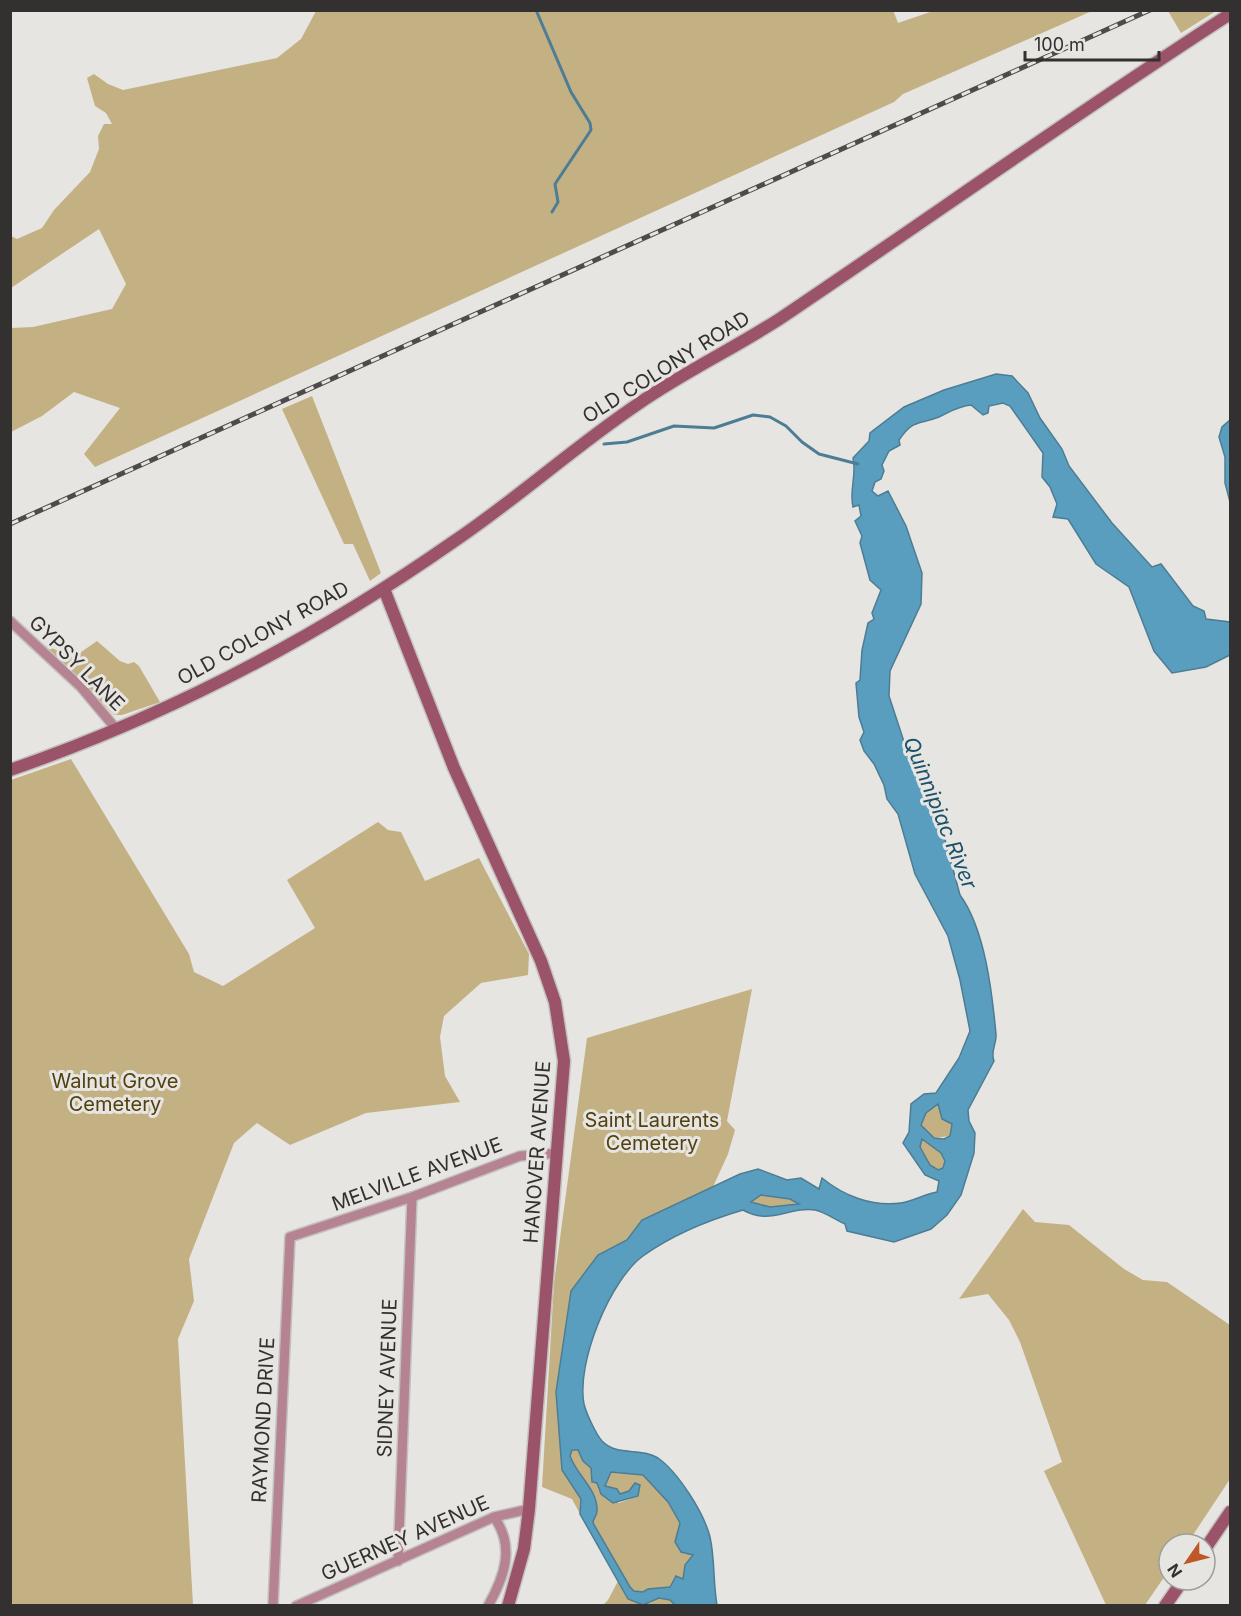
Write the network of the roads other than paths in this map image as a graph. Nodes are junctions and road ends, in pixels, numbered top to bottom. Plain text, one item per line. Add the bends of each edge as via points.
1 (1230, 14) edge
2 (384, 589) junction
3 (10, 621) edge
4 (117, 730) junction
5 (10, 770) edge
6 (558, 1153) junction
7 (412, 1197) junction
8 (290, 1237) joint
9 (529, 1509) junction
10 (1230, 1512) edge
11 (494, 1517) junction
12 (1216, 1532) edge
13 (398, 1562) junction
14 (1175, 1592) edge
15 (273, 1605) edge
16 (296, 1605) edge
17 (488, 1605) edge
18 (508, 1605) edge
19 (1166, 1605) edge

1 - 2 main road, OLD COLONY ROAD via 778,320 643,401 487,518
2 - 4 main road, OLD COLONY ROAD via 221,680
2 - 6 main road, HANOVER AVENUE via 454,768 536,948 555,1002 564,1061
3 - 4 street, GYPSY LANE via 81,687
4 - 5 main road, OLD COLONY ROAD
6 - 7 street, MELVILLE AVENUE via 520,1156
6 - 9 main road, HANOVER AVENUE
7 - 8 street, MELVILLE AVENUE
7 - 13 street, SIDNEY AVENUE
8 - 15 street, RAYMOND DRIVE
9 - 11 street, GUERNEY AVENUE
9 - 18 main road, HANOVER AVENUE via 524,1549
10 - 12 main road
11 - 13 street, GUERNEY AVENUE
11 - 17 street via 504,1531 506,1566
13 - 16 street, GUERNEY AVENUE
14 - 19 main road

